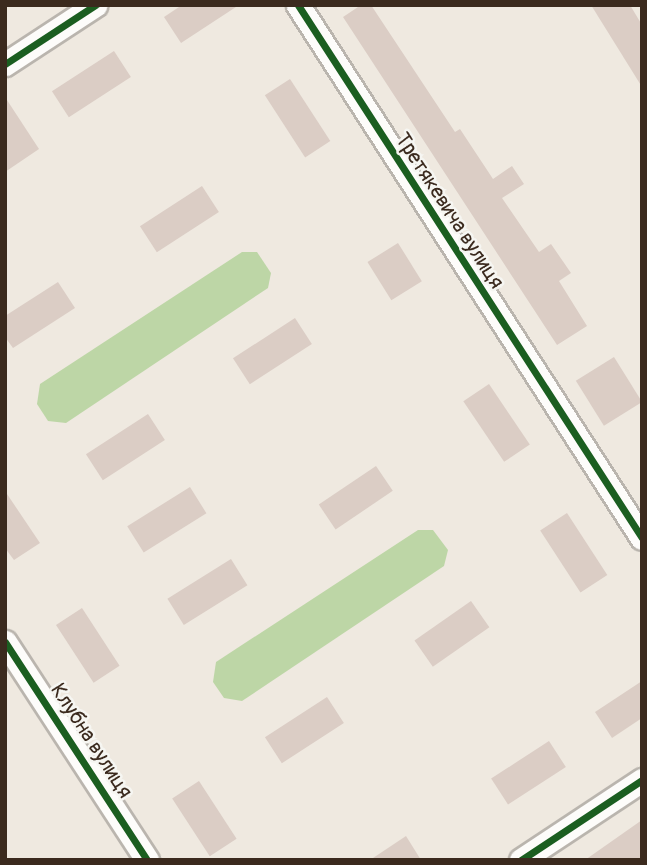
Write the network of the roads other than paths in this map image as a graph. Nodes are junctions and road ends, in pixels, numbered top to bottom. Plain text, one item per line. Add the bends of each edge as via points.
1 (95, 5) edge
2 (298, 5) edge
3 (5, 64) edge
4 (642, 538) edge
5 (5, 642) edge
6 (642, 780) edge
7 (147, 860) edge
8 (521, 860) edge

1 - 3 street
2 - 4 street, Третякевича вулиця via 406,179
5 - 7 street, Клубна вулиця
6 - 8 street

